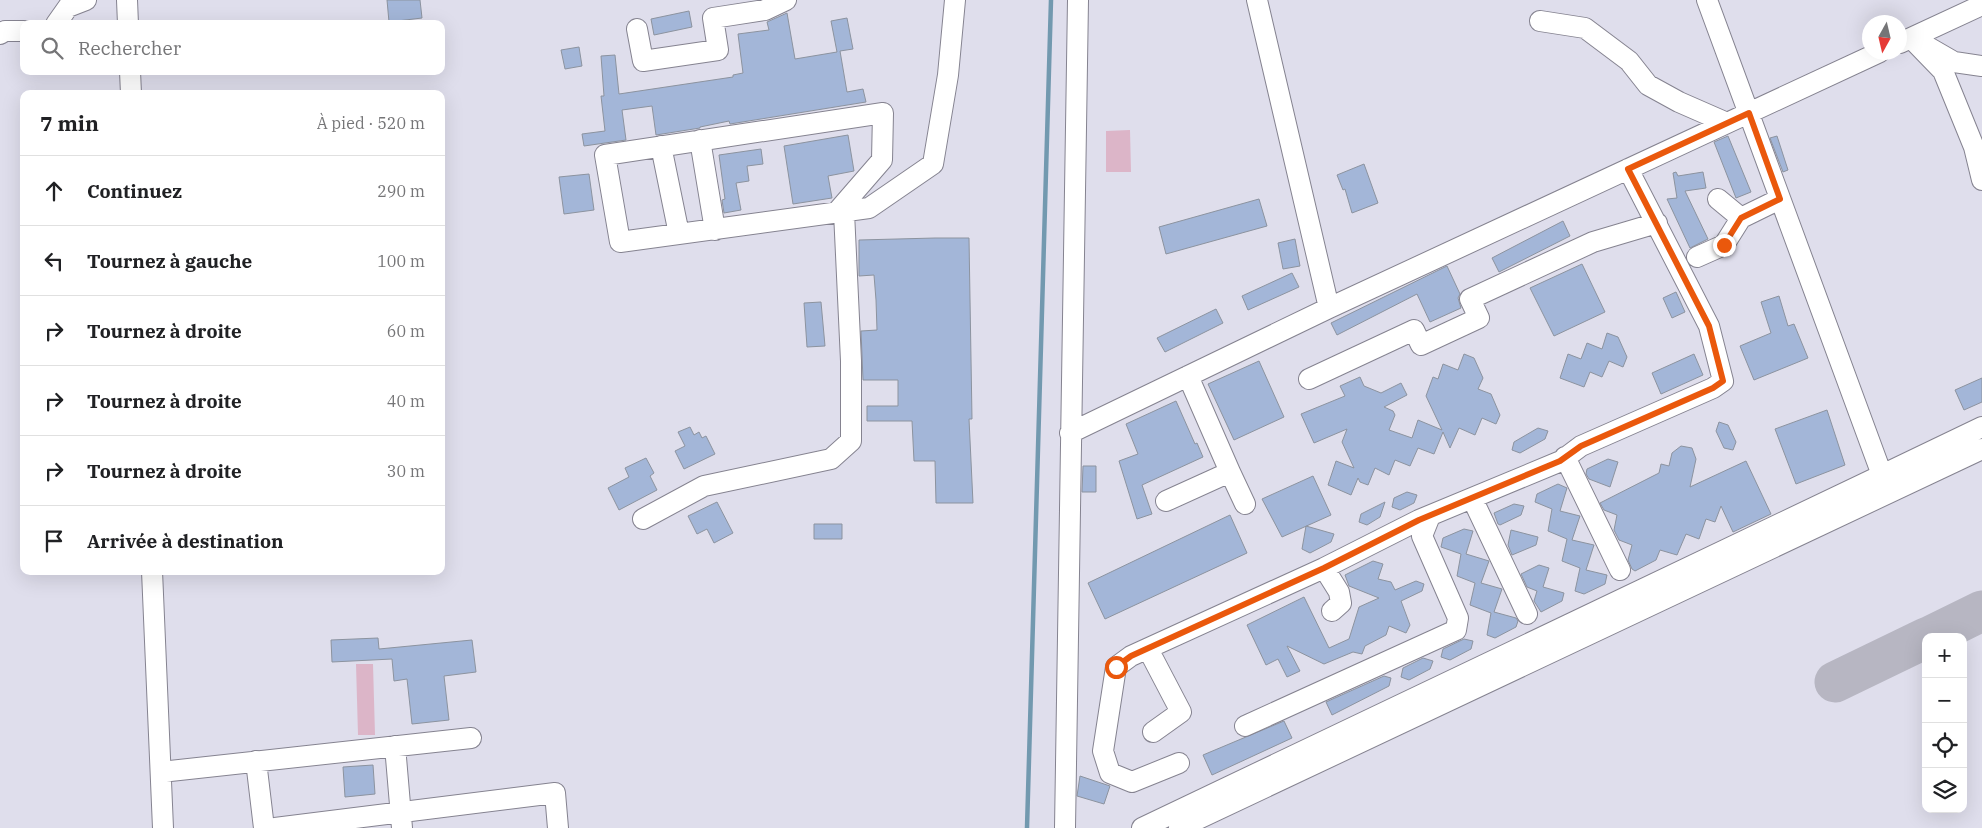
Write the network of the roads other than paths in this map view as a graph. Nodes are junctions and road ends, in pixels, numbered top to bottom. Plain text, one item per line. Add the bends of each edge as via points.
1 (86, 0) edge
2 (126, 0) edge
3 (786, 0) edge
4 (955, 0) edge
5 (1078, 0) edge
6 (1257, 0) edge
7 (1707, 0) edge
8 (1982, 5) edge
9 (59, 20) edge
10 (128, 20) edge
11 (1540, 21) dead end
12 (637, 29) dead end
13 (20, 31) edge
14 (0, 34) edge
15 (1907, 40) edge
16 (1907, 42) edge
17 (1907, 43) edge
18 (1863, 60) edge
19 (1982, 66) edge
20 (130, 75) edge
21 (131, 90) edge
22 (1749, 113) junction
23 (1727, 123) junction
24 (700, 140) junction
25 (661, 146) junction
26 (1628, 169) junction
27 (1982, 180) edge
28 (1718, 198) dead end
29 (1780, 199) junction
30 (840, 212) junction
31 (1741, 218) junction
32 (1657, 223) junction
33 (715, 230) junction
34 (679, 234) junction
35 (1697, 257) dead end
36 (1329, 308) junction
37 (1188, 376) junction
38 (1310, 380) dead end
39 (1982, 427) edge
40 (1070, 433) junction
41 (1982, 449) edge
42 (1565, 457) junction
43 (1230, 472) junction
44 (1882, 475) junction
45 (1472, 498) junction
46 (1166, 501) dead end
47 (1245, 504) dead end
48 (1430, 516) junction
49 (643, 519) dead end
50 (1324, 568) junction
51 (1620, 570) dead end
52 (152, 575) edge
53 (1332, 611) dead end
54 (1528, 614) dead end
55 (1148, 649) junction
56 (1245, 726) dead end
57 (1153, 732) dead end
58 (471, 738) dead end
59 (395, 746) junction
60 (256, 761) junction
61 (1179, 762) dead end
62 (161, 772) junction
63 (402, 820) edge
64 (163, 828) edge
65 (264, 828) edge
66 (275, 828) edge
67 (558, 828) edge
68 (1064, 828) edge
69 (1142, 828) edge
70 (1179, 828) edge

1 - 9 street via 68,7
2 - 10 street
3 - 12 street via 764,10 713,18 718,50 643,62
4 - 30 street via 948,75 933,164 869,208
5 - 40 street
6 - 36 street
7 - 22 street
8 - 15 street
11 - 23 street via 1585,28 1630,61 1648,85
13 - 14 street
16 - 19 street via 1954,62
17 - 27 street via 1943,71 1974,147
18 - 22 street
20 - 21 street
22 - 23 street
22 - 29 street
23 - 26 street
24 - 25 street
24 - 30 street via 883,113 882,160
24 - 33 street
25 - 34 street
25 - 34 street via 604,155 620,242
26 - 32 street
26 - 36 street
28 - 31 street
29 - 31 street
29 - 44 street
30 - 33 street
30 - 49 street via 851,361 851,441 831,459 704,486
31 - 35 street via 1724,245
32 - 38 street via 1593,242 1470,299 1479,318 1421,345 1414,330
32 - 42 street via 1709,326 1723,381 1581,446
33 - 34 street
36 - 37 street
37 - 40 street
37 - 43 street
39 - 44 street
40 - 68 street
41 - 70 street
42 - 45 street
42 - 51 street
43 - 46 street
43 - 47 street
44 - 69 street
45 - 48 street
45 - 54 street
48 - 50 street
48 - 56 street via 1422,536 1458,618 1456,630
50 - 53 street via 1340,592 1341,603
50 - 55 street
52 - 62 street
55 - 57 street via 1181,712
55 - 61 street via 1116,667 1103,751 1110,773 1132,782
58 - 59 street
59 - 60 street
59 - 63 street
60 - 62 street
60 - 65 street
62 - 64 street
63 - 66 street
63 - 67 street via 555,793

